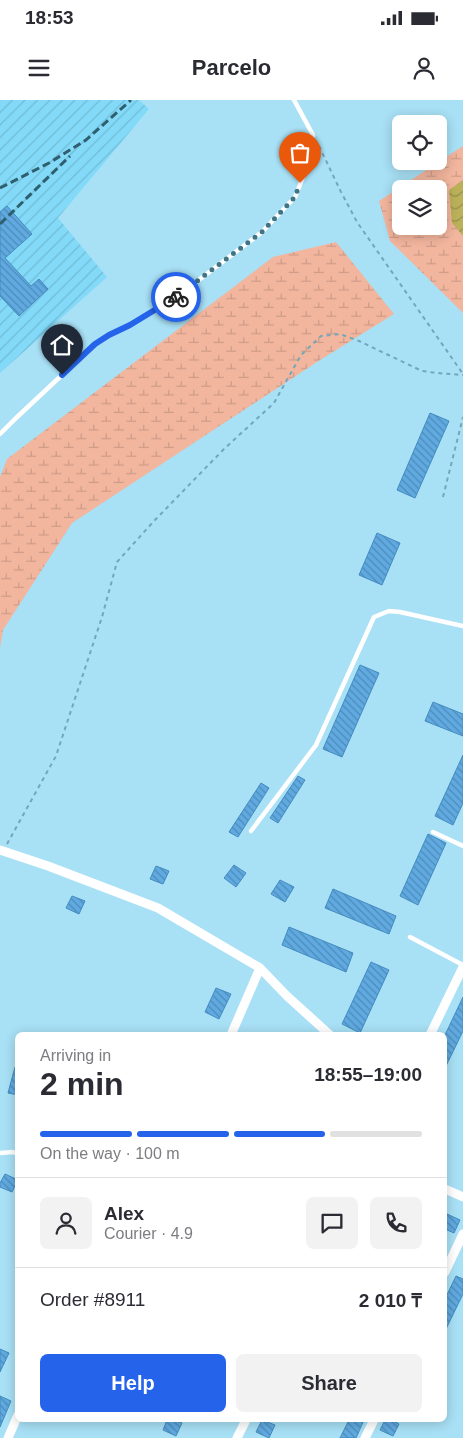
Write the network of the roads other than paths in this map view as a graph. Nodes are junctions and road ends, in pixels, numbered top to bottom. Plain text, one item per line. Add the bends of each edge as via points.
1 (294, 100) edge
2 (0, 434) edge
3 (463, 626) edge
4 (251, 832) dead end
5 (433, 832) dead end
6 (463, 846) edge
7 (1, 851) edge
8 (410, 937) dead end
9 (463, 966) edge
10 (260, 968) junction
11 (232, 1032) edge
12 (327, 1032) edge
13 (431, 1032) edge
14 (0, 1153) edge
15 (15, 1153) edge
16 (447, 1190) edge
17 (463, 1197) edge
18 (463, 1234) edge
19 (447, 1268) edge
20 (15, 1422) edge
21 (245, 1422) edge
22 (373, 1422) edge
23 (8, 1438) edge
24 (237, 1438) edge
25 (365, 1438) edge

1 - 2 lane via 313,135 306,170 295,197 262,232 180,295 95,344
3 - 4 lane via 400,612 389,611 374,617 316,745
5 - 6 lane
7 - 10 street via 158,908
8 - 9 lane
9 - 13 street
10 - 11 street
10 - 12 street
14 - 15 lane
16 - 17 street
18 - 19 street
20 - 23 street
21 - 24 street
22 - 25 street

